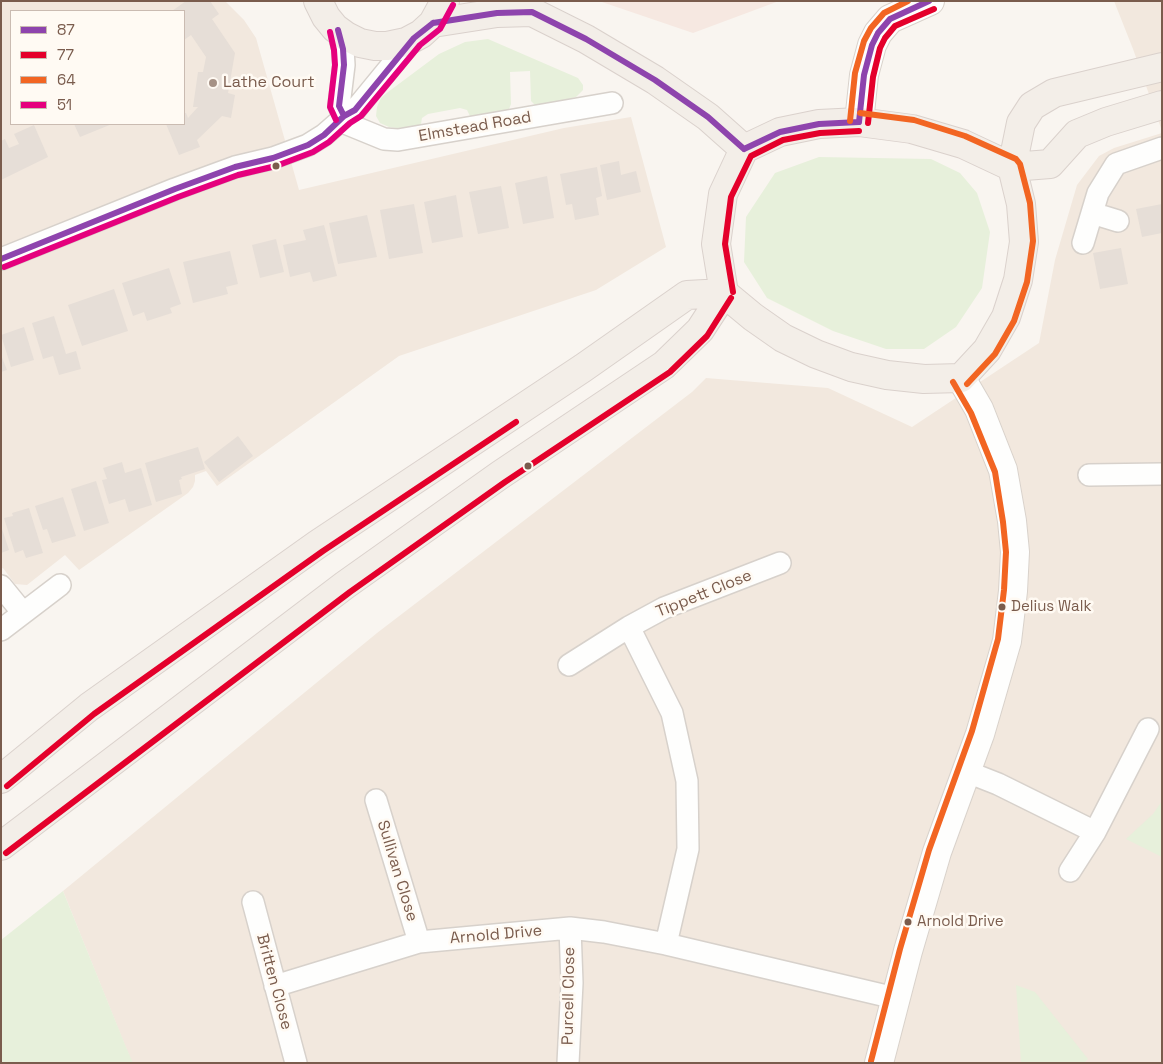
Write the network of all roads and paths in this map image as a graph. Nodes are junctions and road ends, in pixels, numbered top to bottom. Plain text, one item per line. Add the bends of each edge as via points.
1 (930, 1) edge
2 (526, 7) edge
3 (323, 13) edge
4 (431, 21) edge
5 (1162, 67) edge
6 (612, 103) dead end
7 (1162, 105) edge
8 (342, 119) junction
9 (859, 122) junction
10 (744, 148) junction
11 (1162, 148) edge
12 (1012, 167) junction
13 (1092, 213) junction
14 (1118, 221) dead end
15 (1083, 243) dead end
16 (1, 259) edge
17 (724, 293) junction
18 (961, 378) junction
19 (1162, 474) edge
20 (1089, 475) dead end
21 (780, 563) dead end
22 (60, 585) dead end
23 (1, 586) edge
24 (23, 613) junction
25 (629, 626) junction
26 (1, 630) edge
27 (569, 665) dead end
28 (1148, 729) dead end
29 (965, 771) junction
30 (1, 780) edge
31 (376, 800) dead end
32 (1095, 832) junction
33 (1, 846) edge
34 (1070, 871) dead end
35 (252, 902) dead end
36 (570, 928) junction
37 (419, 942) junction
38 (666, 944) junction
39 (275, 986) junction
40 (895, 998) junction
41 (296, 1063) edge
42 (568, 1063) edge
43 (879, 1063) edge

1 - 9 street via 890,20 878,33 864,75
2 - 4 main road
2 - 10 main road via 655,80 708,117
3 - 4 main road via 360,43 375,46 406,42
3 - 8 street via 343,49 339,106
4 - 8 street via 355,110
5 - 12 main road via 1054,93 1032,106 1021,123
6 - 8 street, Elmstead Road via 398,140 384,139
7 - 12 main road via 1076,134 1050,164
8 - 16 street via 324,135 294,152 175,189
9 - 10 main road via 819,124 780,132
9 - 12 main road via 912,128 963,144
10 - 17 main road via 723,194 716,244
11 - 13 street via 1116,164 1098,193
12 - 18 main road via 1021,204 1024,242 1018,280 1006,317 987,350
13 - 14 street
13 - 15 street
17 - 18 main road via 783,338 851,367 924,379
17 - 30 main road via 687,295 318,544 89,707
17 - 33 main road via 700,330 664,365 500,475 345,585
18 - 29 street via 979,408 1003,470 1015,552 1007,641 980,734
19 - 20 street
21 - 25 street, Tippett Close via 664,608
22 - 24 street
23 - 24 street
24 - 26 street
25 - 27 street, Tippett Close
25 - 38 street via 672,713 688,781 688,849
28 - 32 street
29 - 32 street
29 - 40 street
31 - 37 street, Sullivan Close
32 - 34 street
35 - 39 street, Britten Close
36 - 37 street, Arnold Drive
36 - 38 street, Arnold Drive
36 - 42 street, Purcell Close via 572,984
37 - 39 street, Arnold Drive
38 - 40 street, Arnold Drive
39 - 41 street, Britten Close
40 - 43 street

